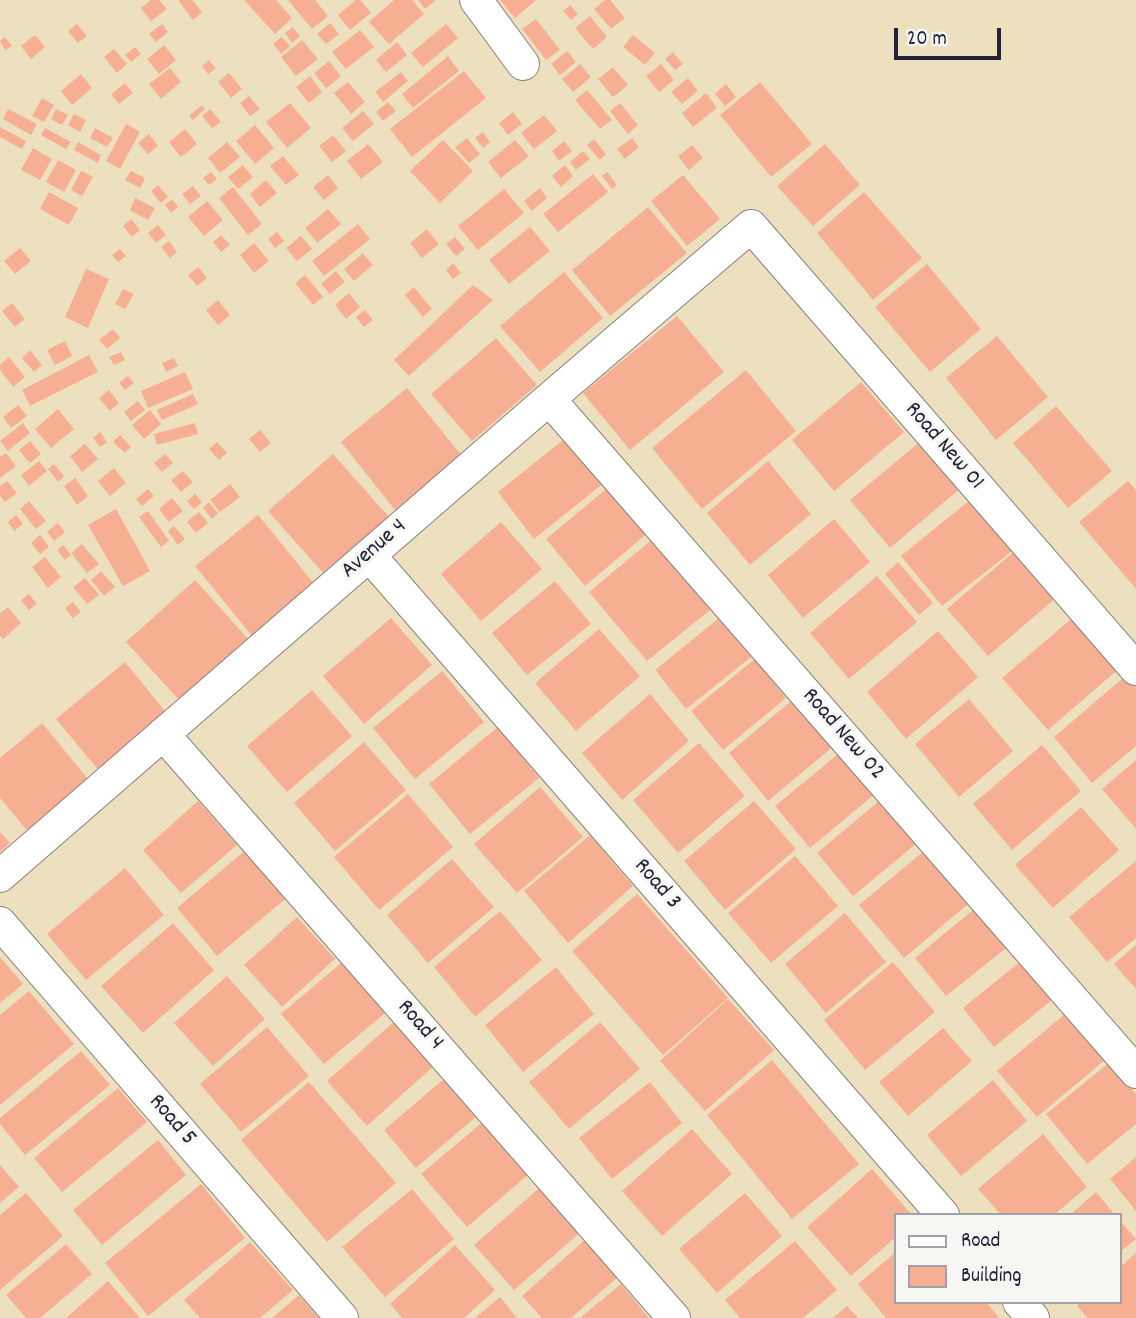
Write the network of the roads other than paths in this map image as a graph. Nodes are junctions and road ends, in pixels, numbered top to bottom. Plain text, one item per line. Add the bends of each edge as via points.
1 (476, 0) edge
2 (523, 64) dead end
3 (751, 226) joint
4 (549, 399) junction
5 (369, 555) junction
6 (1136, 669) edge
7 (163, 734) junction
8 (0, 876) edge
9 (0, 923) edge
10 (1136, 1072) edge
11 (941, 1213) edge
12 (1021, 1304) edge
13 (342, 1318) edge
14 (674, 1318) edge
15 (1033, 1318) edge

1 - 2 street
3 - 4 street, Avenue 4
3 - 6 street, Road New 01
4 - 5 street, Avenue 4
4 - 10 street, Road New 02
5 - 7 street, Avenue 4
5 - 11 street, Road 3
7 - 8 street, Avenue 4
7 - 14 street, Road 4
9 - 13 street, Road 5
12 - 15 street

